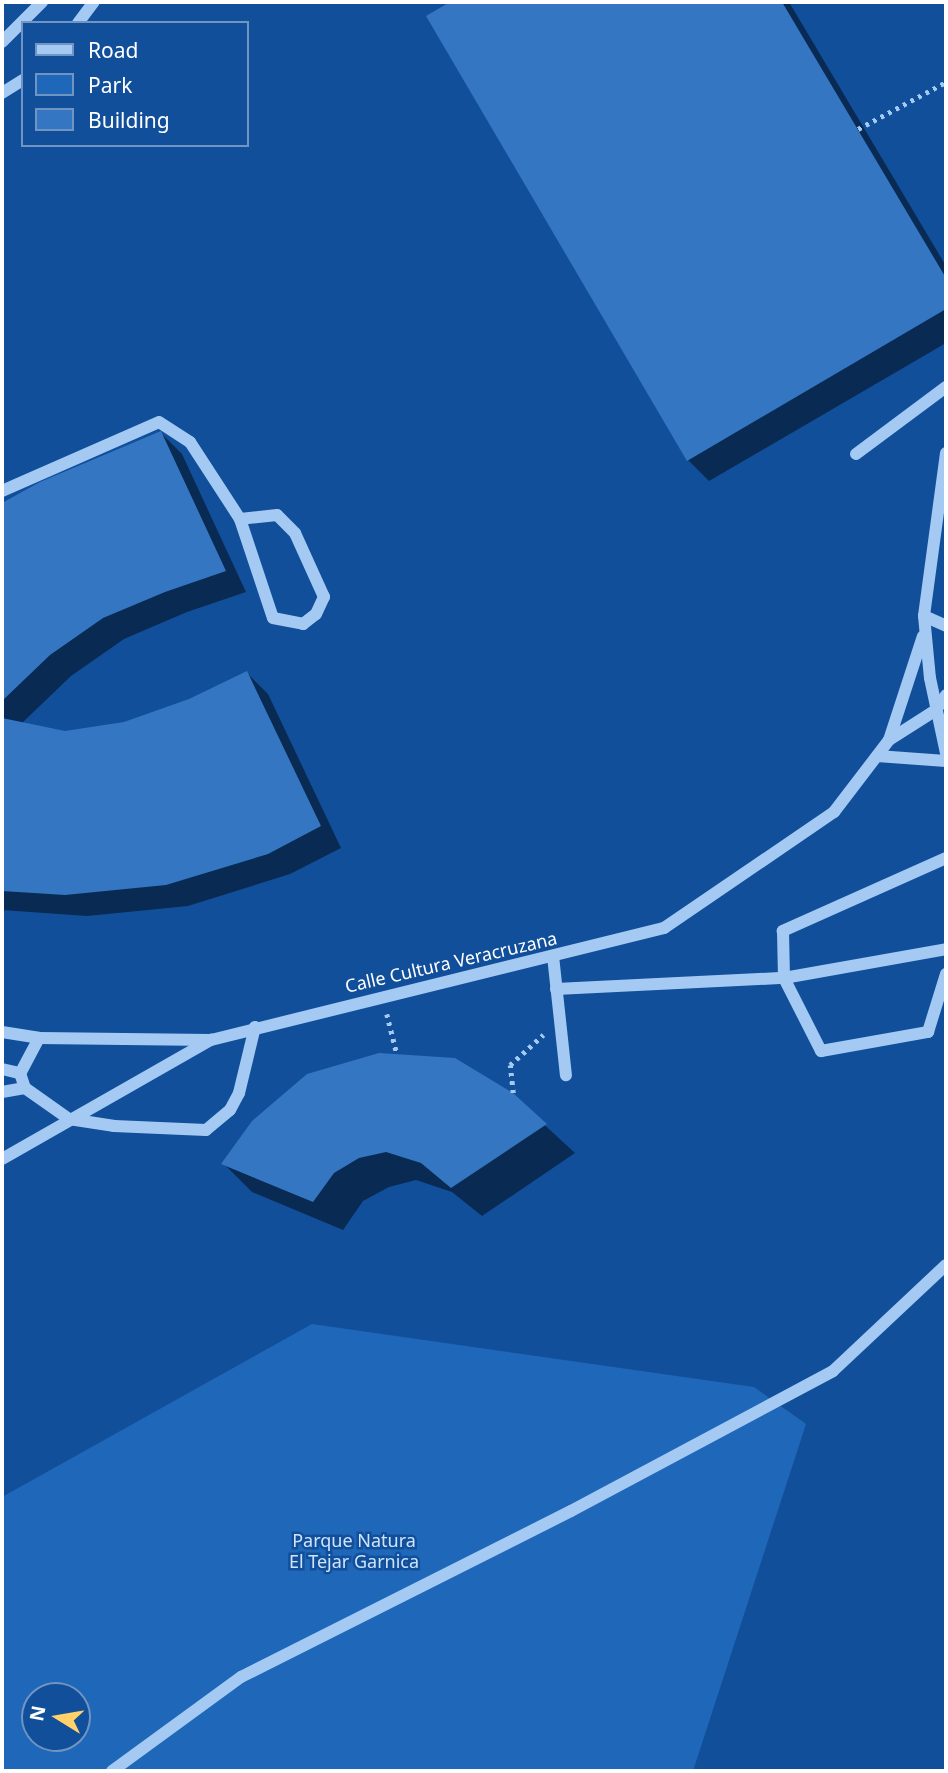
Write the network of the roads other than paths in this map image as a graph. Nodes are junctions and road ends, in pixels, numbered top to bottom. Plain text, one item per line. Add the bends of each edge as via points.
1 (42, 2) edge
2 (94, 2) edge
3 (23, 21) edge
4 (80, 21) edge
5 (21, 22) edge
6 (2, 41) edge
7 (21, 81) edge
8 (2, 93) edge
9 (946, 387) edge
10 (946, 453) edge
11 (856, 454) dead end
12 (2, 491) edge
13 (240, 519) junction
14 (924, 616) junction
15 (946, 626) edge
16 (925, 632) junction
17 (946, 695) edge
18 (936, 710) junction
19 (946, 720) edge
20 (889, 740) junction
21 (946, 753) edge
22 (877, 756) junction
23 (946, 761) edge
24 (946, 858) edge
25 (946, 949) edge
26 (553, 956) junction
27 (946, 974) edge
28 (784, 978) junction
29 (556, 989) junction
30 (255, 1027) junction
31 (2, 1032) edge
32 (39, 1038) junction
33 (211, 1040) junction
34 (2, 1069) edge
35 (20, 1073) junction
36 (566, 1075) dead end
37 (25, 1088) junction
38 (2, 1092) edge
39 (69, 1119) junction
40 (2, 1159) edge
41 (946, 1265) edge
42 (113, 1771) edge

1 - 3 street
2 - 4 street
5 - 6 street
7 - 8 street
9 - 11 street
10 - 14 street
12 - 13 street via 159,422 190,442
13 - 13 street via 272,618 303,624 316,614 324,597 295,533 276,515
14 - 15 street
14 - 16 street
16 - 18 street
16 - 20 street
17 - 18 street
18 - 19 street
18 - 20 street
18 - 21 street
20 - 22 street, Calle Cultura Veracruzana
22 - 23 street
22 - 26 street, Calle Cultura Veracruzana via 834,812 664,928
24 - 28 street via 783,931
25 - 28 street
26 - 29 street
26 - 30 street, Calle Cultura Veracruzana
27 - 28 street via 928,1032 821,1051
28 - 29 street
29 - 36 street
30 - 33 street, Calle Cultura Veracruzana
30 - 39 street via 239,1093 230,1110 206,1130
31 - 32 street
32 - 33 street
32 - 35 street
33 - 39 street, Calle Cultura Veracruzana
34 - 35 street
35 - 37 street
37 - 38 street
37 - 39 street
39 - 40 street, Calle Cultura Veracruzana
41 - 42 street via 833,1371 571,1511 241,1677

